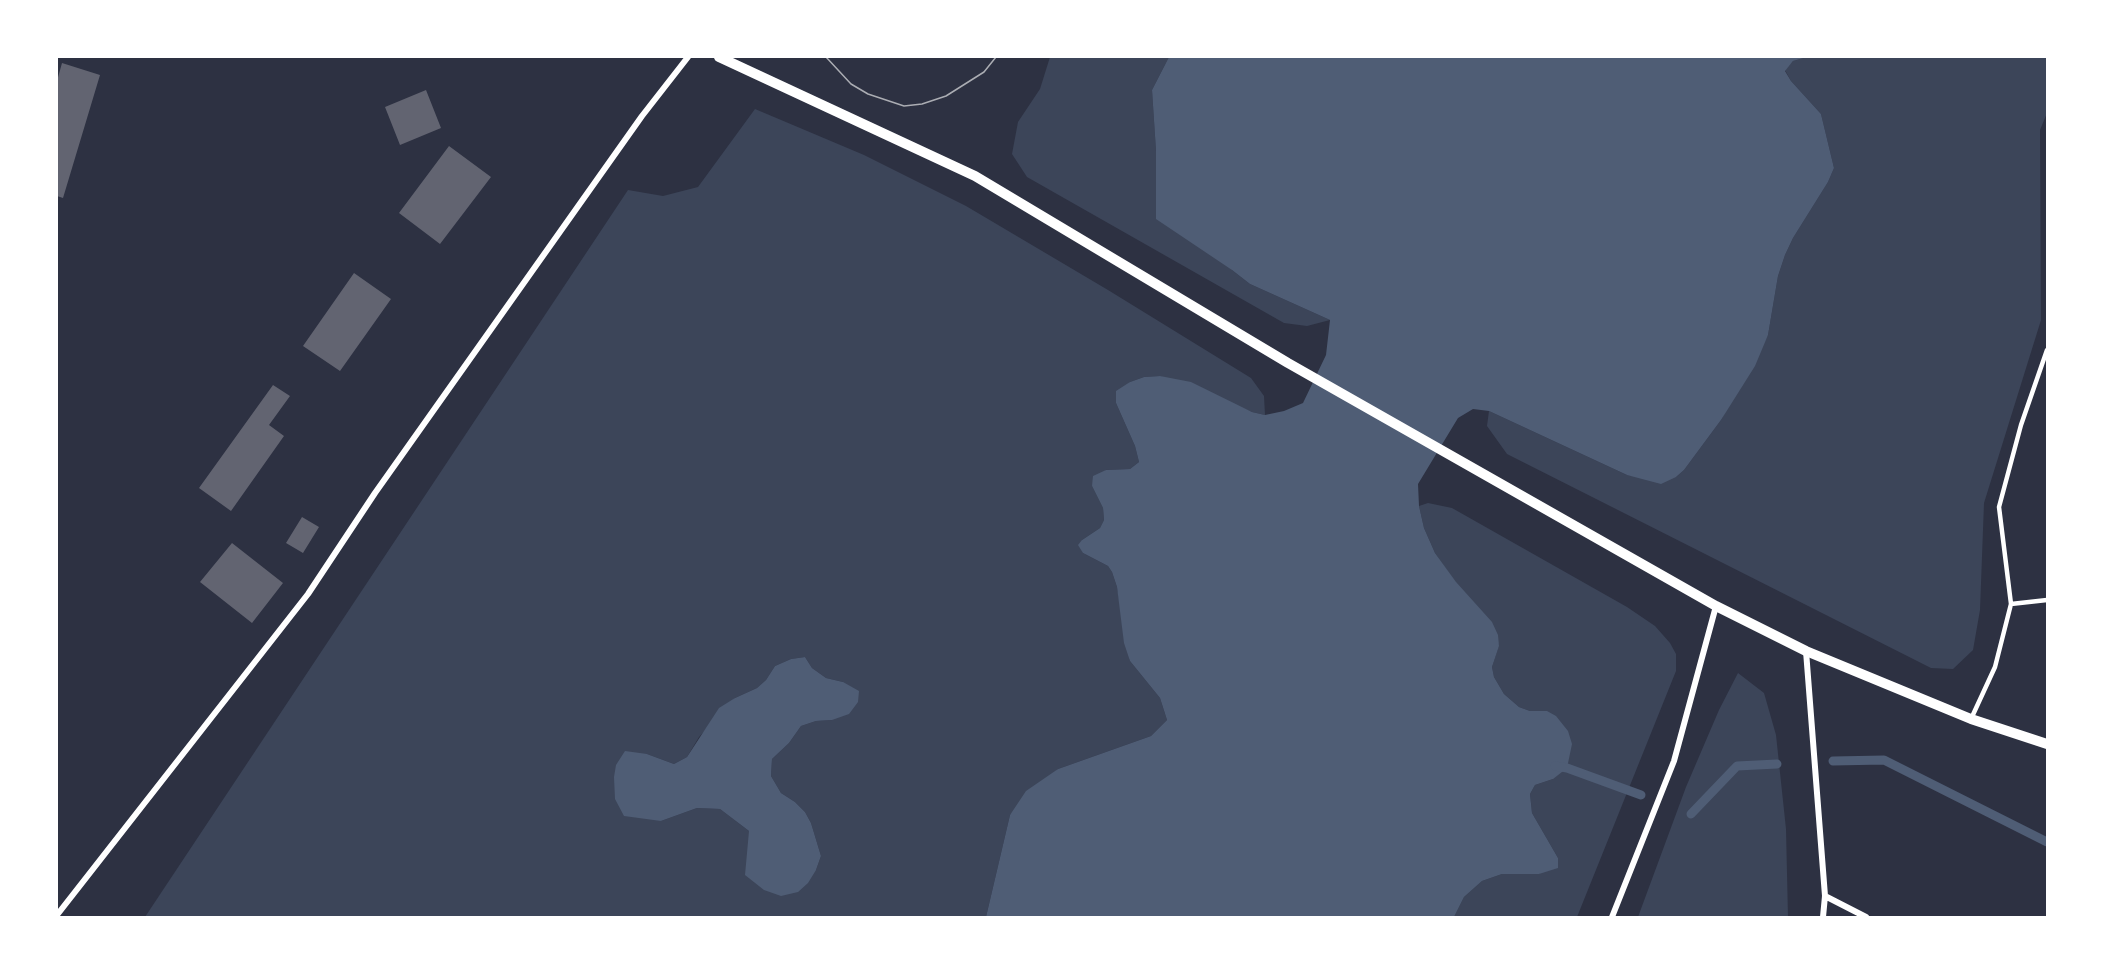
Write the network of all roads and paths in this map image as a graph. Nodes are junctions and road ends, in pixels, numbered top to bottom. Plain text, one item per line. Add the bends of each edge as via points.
1 (688, 57) edge
2 (719, 57) edge
3 (2047, 350) edge
4 (2047, 600) edge
5 (2011, 604) junction
6 (1716, 606) junction
7 (1806, 651) junction
8 (1971, 719) junction
9 (2047, 744) edge
10 (1825, 896) junction
11 (57, 915) edge
12 (1612, 917) edge
13 (1823, 917) edge
14 (1866, 917) edge

1 - 11 street via 621,144 308,594
2 - 6 street via 975,176 1288,363
3 - 5 lane via 1999,507
4 - 5 lane
5 - 8 lane via 1995,667
6 - 7 street
6 - 12 street via 1674,762
7 - 8 street
7 - 10 street
8 - 9 street
10 - 13 street
10 - 14 street

